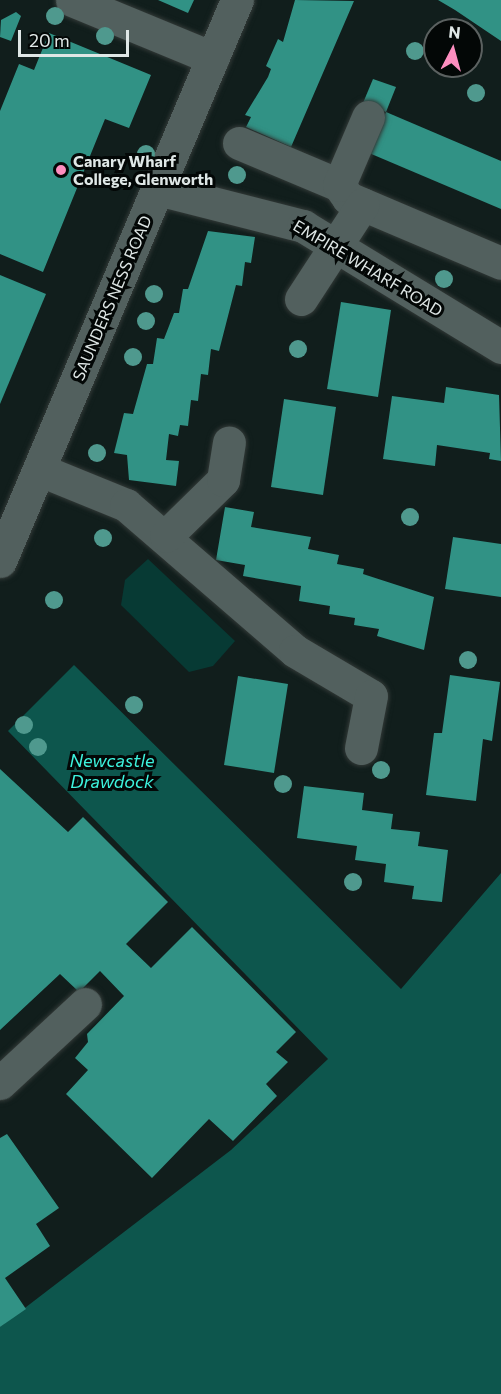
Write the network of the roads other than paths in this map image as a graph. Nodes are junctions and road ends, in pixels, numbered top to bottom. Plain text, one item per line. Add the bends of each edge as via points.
1 (72, 0) edge
2 (237, 0) edge
3 (213, 58) junction
4 (368, 117) dead end
5 (239, 143) dead end
6 (158, 189) junction
7 (351, 195) junction
8 (335, 246) junction
9 (501, 263) edge
10 (301, 299) dead end
11 (501, 347) edge
12 (229, 442) dead end
13 (40, 470) junction
14 (166, 536) junction
15 (0, 561) edge
16 (362, 748) dead end
17 (85, 1004) dead end
18 (3, 1076) edge

1 - 3 street
2 - 3 street, SAUNDERS NESS ROAD
3 - 6 street, SAUNDERS NESS ROAD
4 - 7 street
5 - 7 street
6 - 8 street, EMPIRE WHARF ROAD via 270,214
6 - 13 street, SAUNDERS NESS ROAD
7 - 8 street
7 - 9 street
8 - 10 street
8 - 11 street, EMPIRE WHARF ROAD
12 - 14 street via 223,480
13 - 14 street via 126,505
13 - 15 street, SAUNDERS NESS ROAD
14 - 16 street via 295,651 371,696
17 - 18 street

